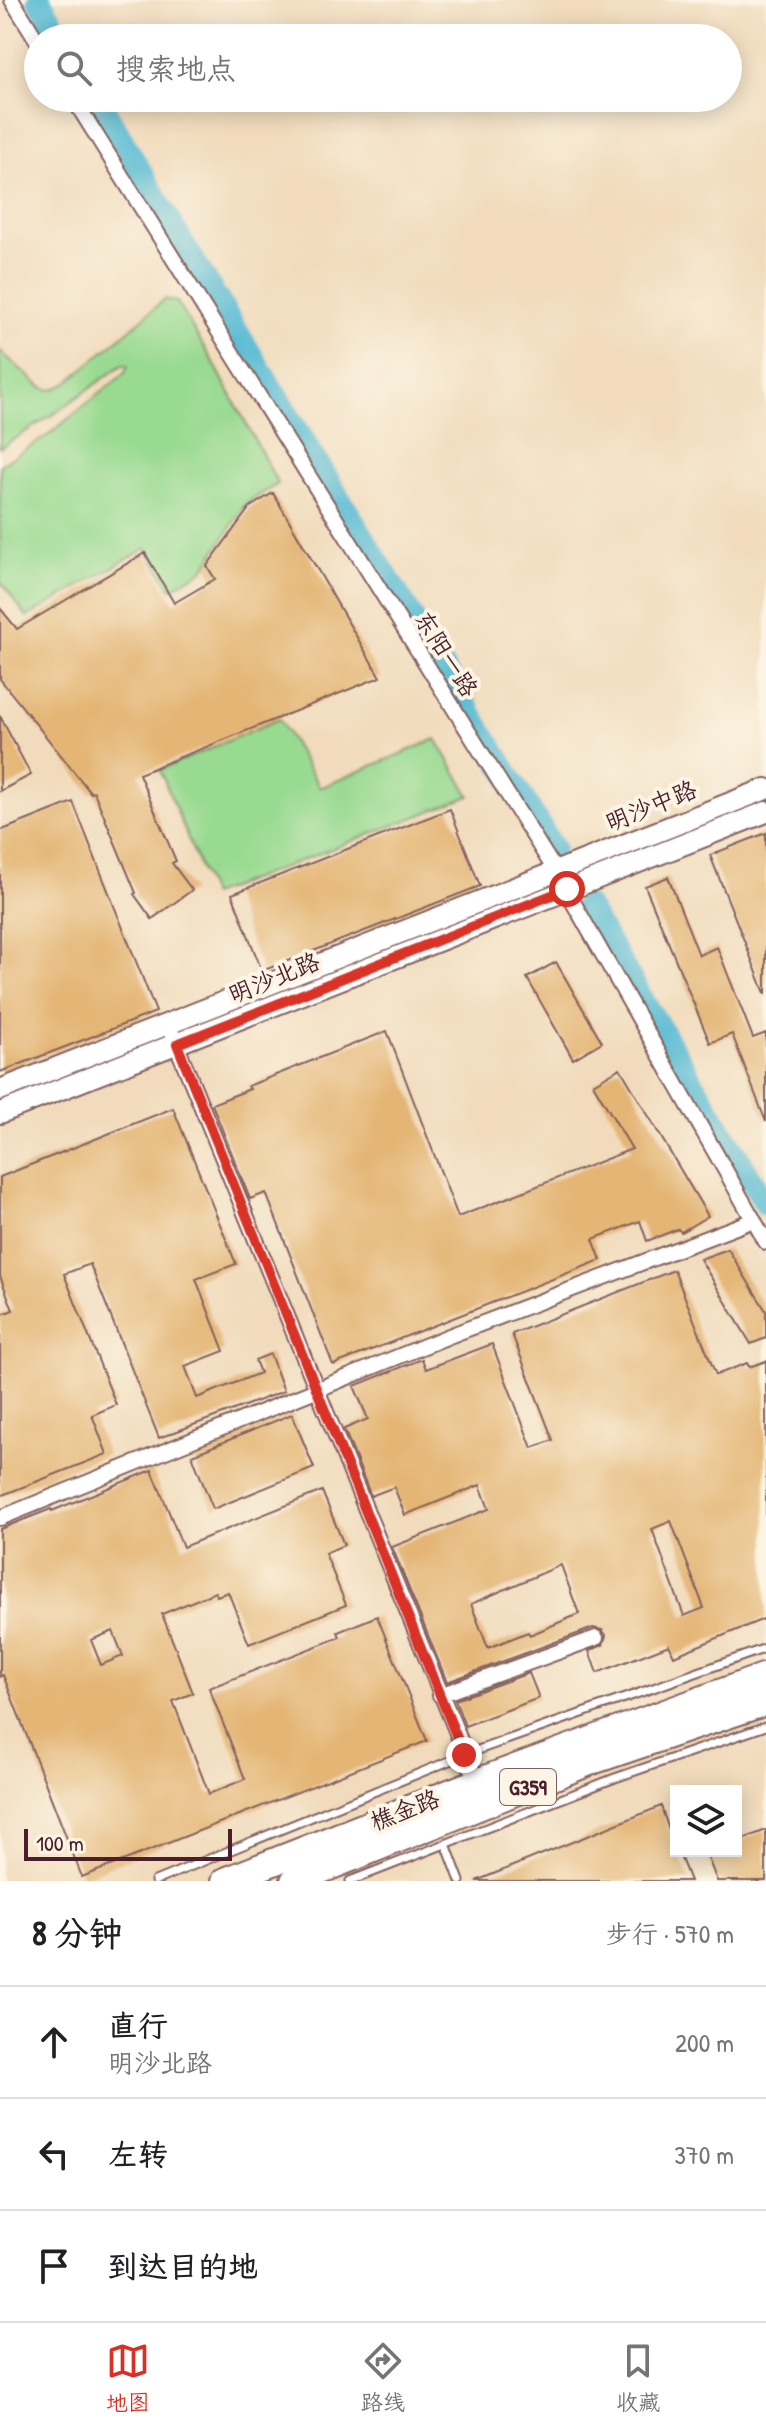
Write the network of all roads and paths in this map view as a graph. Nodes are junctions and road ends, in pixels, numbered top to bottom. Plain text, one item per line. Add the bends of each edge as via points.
1 (12, 0) edge
2 (27, 24) edge
3 (82, 112) edge
4 (766, 789) edge
5 (766, 812) edge
6 (562, 881) junction
7 (168, 1024) junction
8 (177, 1044) junction
9 (0, 1090) edge
10 (0, 1113) edge
11 (754, 1220) junction
12 (766, 1242) edge
13 (315, 1389) junction
14 (0, 1518) edge
15 (596, 1638) dead end
16 (766, 1648) edge
17 (766, 1676) edge
18 (440, 1695) junction
19 (766, 1702) edge
20 (766, 1726) edge
21 (464, 1755) junction
22 (477, 1782) junction
23 (446, 1844) junction
24 (155, 1881) edge
25 (225, 1881) edge
26 (294, 1881) edge
27 (350, 1881) edge
28 (460, 1881) edge

1 - 2 street
3 - 6 street, 东阳一路
4 - 6 street, 明沙中路
5 - 6 street, 明沙中路
6 - 7 street, 明沙北路
6 - 8 street, 明沙北路
6 - 11 street, 东阳一路
7 - 8 street
7 - 9 street, 明沙北路
8 - 10 street, 明沙北路
8 - 13 street
11 - 12 street, 东阳一路
11 - 13 street
13 - 14 street
13 - 18 street
15 - 18 street
16 - 21 lane
17 - 22 highway, 樵金路 / G359
18 - 21 street
19 - 26 highway, 樵金路 / G359 via 592,1761
20 - 23 lane
21 - 22 street
21 - 24 lane
22 - 25 highway, 樵金路 / G359
23 - 27 lane
23 - 28 lane

